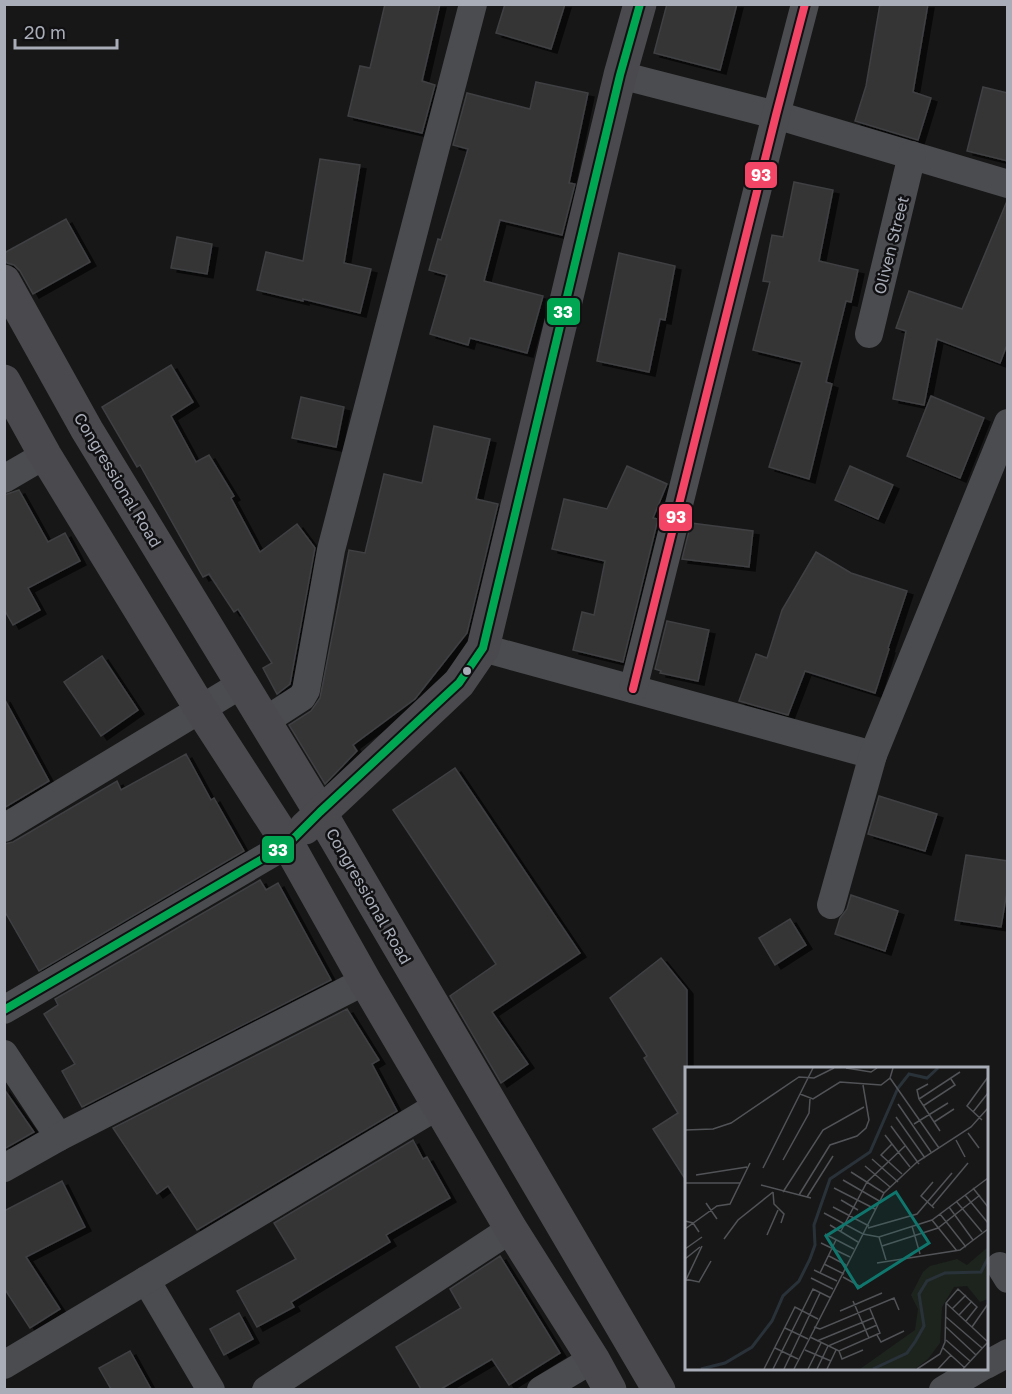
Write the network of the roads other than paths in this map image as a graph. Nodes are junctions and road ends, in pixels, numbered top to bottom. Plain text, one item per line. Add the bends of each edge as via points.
1 (473, 4) edge
2 (639, 4) edge
3 (805, 4) edge
4 (620, 75) junction
5 (776, 115) junction
6 (912, 155) junction
7 (1008, 184) edge
8 (8, 295) edge
9 (869, 334) dead end
10 (4, 381) edge
11 (1008, 423) edge
12 (45, 455) junction
13 (4, 479) edge
14 (483, 648) junction
15 (242, 684) junction
16 (633, 689) junction
17 (200, 708) junction
18 (265, 722) junction
19 (873, 755) junction
20 (320, 812) junction
21 (4, 828) edge
22 (288, 844) junction
23 (831, 905) dead end
24 (365, 981) junction
25 (4, 1010) edge
26 (4, 1054) edge
27 (439, 1105) junction
28 (59, 1137) junction
29 (4, 1168) edge
30 (511, 1229) junction
31 (146, 1280) junction
32 (1008, 1353) edge
33 (593, 1359) junction
34 (988, 1364) edge
35 (4, 1365) edge
36 (976, 1370) edge
37 (211, 1389) edge
38 (266, 1389) edge
39 (541, 1389) edge
40 (610, 1389) edge
41 (659, 1389) edge
42 (943, 1389) edge

1 - 18 street via 331,550 306,690 302,698
2 - 4 main road
3 - 5 street
4 - 5 street
4 - 14 main road
5 - 6 street
5 - 16 street
6 - 7 street
6 - 9 street, Oliven Street
8 - 15 main road, Congressional Road
10 - 12 main road
11 - 19 street
12 - 13 street
12 - 17 main road
14 - 16 street
14 - 20 main road via 459,683
15 - 17 street
15 - 18 main road, Congressional Road
16 - 19 street
17 - 21 street
17 - 22 main road
18 - 20 main road, Congressional Road
19 - 23 street
20 - 22 main road
20 - 41 main road, Congressional Road
22 - 24 main road
22 - 25 street
24 - 27 main road
24 - 28 street
26 - 28 street
27 - 30 main road
27 - 31 street
28 - 29 street
30 - 33 main road
30 - 38 street
31 - 35 street
31 - 37 street
32 - 34 street
33 - 39 street
33 - 40 main road
36 - 42 street

